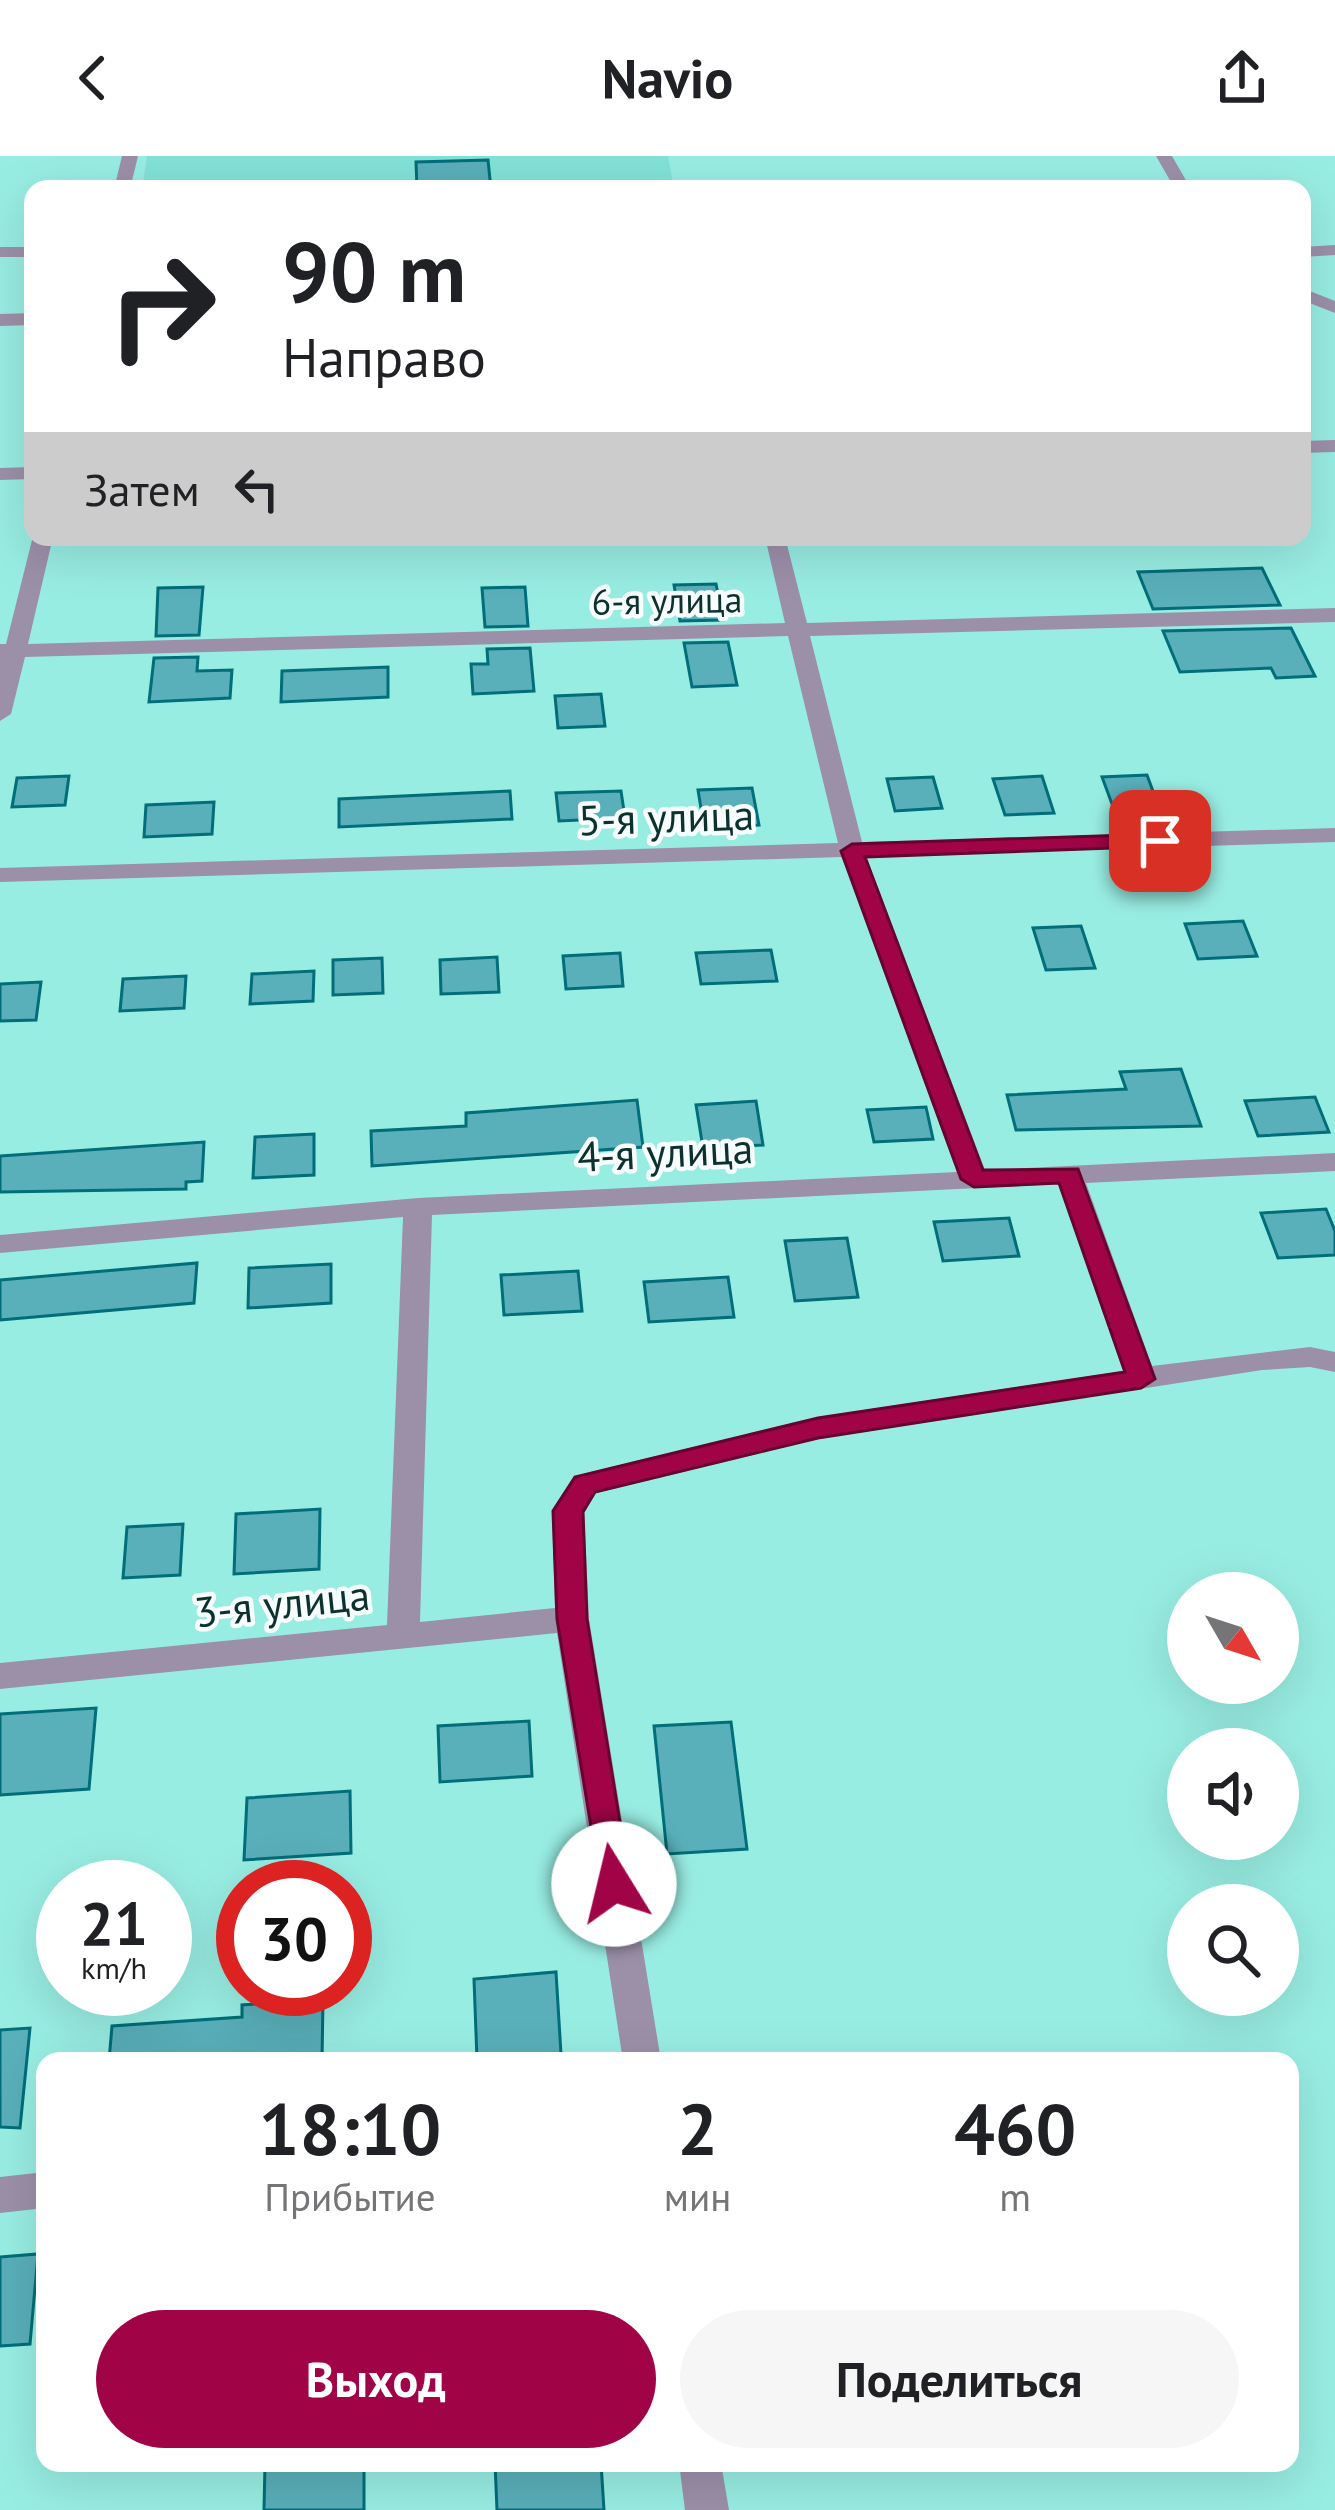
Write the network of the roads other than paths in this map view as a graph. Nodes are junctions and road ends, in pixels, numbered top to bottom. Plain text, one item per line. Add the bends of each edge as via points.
1 (40, 546) edge
2 (777, 546) edge
3 (1335, 615) edge
4 (798, 630) junction
5 (7, 650) edge
6 (0, 714) edge
7 (1335, 835) edge
8 (852, 851) junction
9 (0, 875) edge
10 (1335, 1162) edge
11 (1069, 1174) junction
12 (974, 1179) junction
13 (418, 1207) junction
14 (0, 1244) edge
15 (1335, 1362) edge
16 (1141, 1379) junction
17 (572, 1619) junction
18 (403, 1636) junction
19 (0, 1676) edge
20 (641, 2052) edge
21 (36, 2191) edge
22 (0, 2195) edge
23 (701, 2472) edge
24 (707, 2510) edge

1 - 5 street
2 - 4 street
3 - 4 street, 6-я улица
4 - 5 street, 6-я улица
4 - 8 street
5 - 6 street
7 - 8 street, 5-я улица
8 - 9 street, 5-я улица
8 - 12 street
10 - 11 street, 4-я улица
11 - 12 street, 4-я улица
11 - 16 street
12 - 13 street, 4-я улица
13 - 14 street, 4-я улица
13 - 18 street
15 - 16 street via 1262,1360
16 - 17 street via 818,1428 585,1484 568,1511
17 - 18 street, 3-я улица
17 - 20 street
18 - 19 street, 3-я улица
21 - 22 street
23 - 24 street

